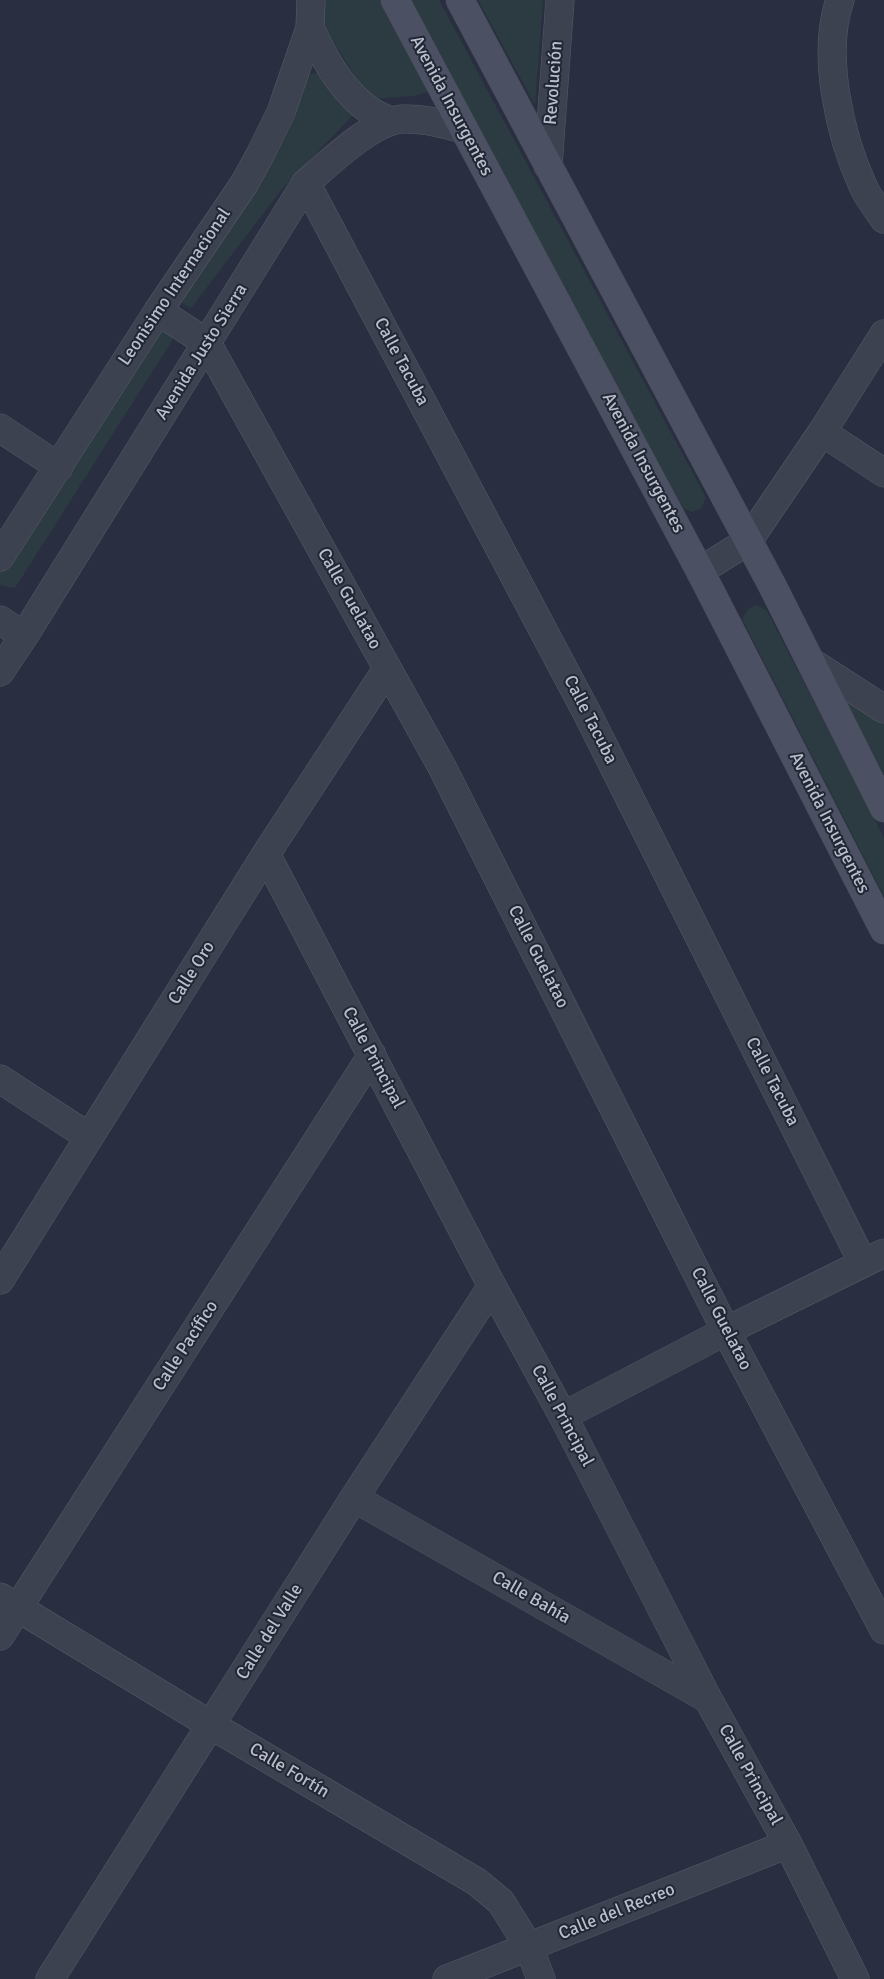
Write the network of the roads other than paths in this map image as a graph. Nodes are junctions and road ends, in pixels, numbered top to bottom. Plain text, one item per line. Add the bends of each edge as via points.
1 (311, 0) edge
2 (396, 0) edge
3 (460, 0) edge
4 (560, 0) edge
5 (840, 0) edge
6 (310, 28) junction
7 (390, 121) junction
8 (463, 129) junction
9 (548, 166) junction
10 (306, 183) junction
11 (884, 219) edge
12 (158, 311) junction
13 (884, 334) edge
14 (207, 343) junction
15 (0, 428) edge
16 (822, 432) junction
17 (59, 467) junction
18 (884, 473) edge
19 (748, 541) junction
20 (0, 556) edge
21 (700, 571) junction
22 (0, 620) edge
23 (24, 636) junction
24 (811, 662) junction
25 (387, 669) junction
26 (0, 672) edge
27 (884, 709) edge
28 (884, 808) edge
29 (266, 854) junction
30 (884, 930) edge
31 (372, 1055) junction
32 (0, 1079) edge
33 (88, 1137) junction
34 (874, 1258) edge
35 (0, 1280) edge
36 (492, 1286) junction
37 (726, 1331) junction
38 (563, 1416) junction
39 (354, 1498) junction
40 (9, 1602) edge
41 (884, 1630) edge
42 (0, 1636) edge
43 (708, 1699) junction
44 (211, 1725) junction
45 (788, 1844) junction
46 (529, 1947) junction
47 (50, 1979) edge
48 (447, 1979) edge
49 (541, 1979) edge
50 (855, 1979) edge

1 - 6 street, Leonisimo Internacional
2 - 8 main road, Avenida Insurgentes
3 - 9 main road
4 - 9 street, Revolución
5 - 11 street via 834,17 833,78 842,132 864,188
6 - 7 street via 333,71 370,111
6 - 12 street, Leonisimo Internacional via 281,112 260,155
7 - 8 street, Avenida Justo Sierra via 415,119
7 - 10 street, Avenida Justo Sierra via 350,143
8 - 21 main road, Avenida Insurgentes
9 - 19 main road
10 - 14 street, Avenida Justo Sierra
10 - 34 street, Calle Tacuba
12 - 14 street, Calle Guelatao
12 - 17 street, Leonisimo Internacional
13 - 16 street
14 - 23 street, Avenida Justo Sierra
14 - 25 street, Calle Guelatao
15 - 17 street
16 - 18 street
16 - 19 street
17 - 20 street, Leonisimo Internacional
19 - 21 street
19 - 24 main road
21 - 30 main road, Avenida Insurgentes
22 - 23 street
23 - 26 street, Avenida Justo Sierra
24 - 27 street
24 - 28 main road
25 - 29 street, Calle Oro
25 - 37 street, Calle Guelatao via 442,766
29 - 31 street, Calle Principal
29 - 33 street, Calle Oro
31 - 36 street, Calle Principal
31 - 40 street, Calle Pacífico
32 - 33 street
33 - 35 street, Calle Oro
34 - 37 street
36 - 38 street, Calle Principal
36 - 39 street, Calle del Valle
37 - 38 street
37 - 41 street, Calle Guelatao
38 - 43 street, Calle Principal
39 - 43 street, Calle Bahía
39 - 44 street, Calle del Valle
40 - 42 street, Calle Pacífico
40 - 44 street, Calle Fortín
43 - 45 street, Calle Principal
44 - 46 street, Calle Fortín via 477,1882 502,1902
44 - 47 street, Calle del Valle
45 - 46 street, Calle del Recreo
45 - 50 street, Calle Principal
46 - 48 street, Calle del Recreo
46 - 49 street, Calle Fortín

